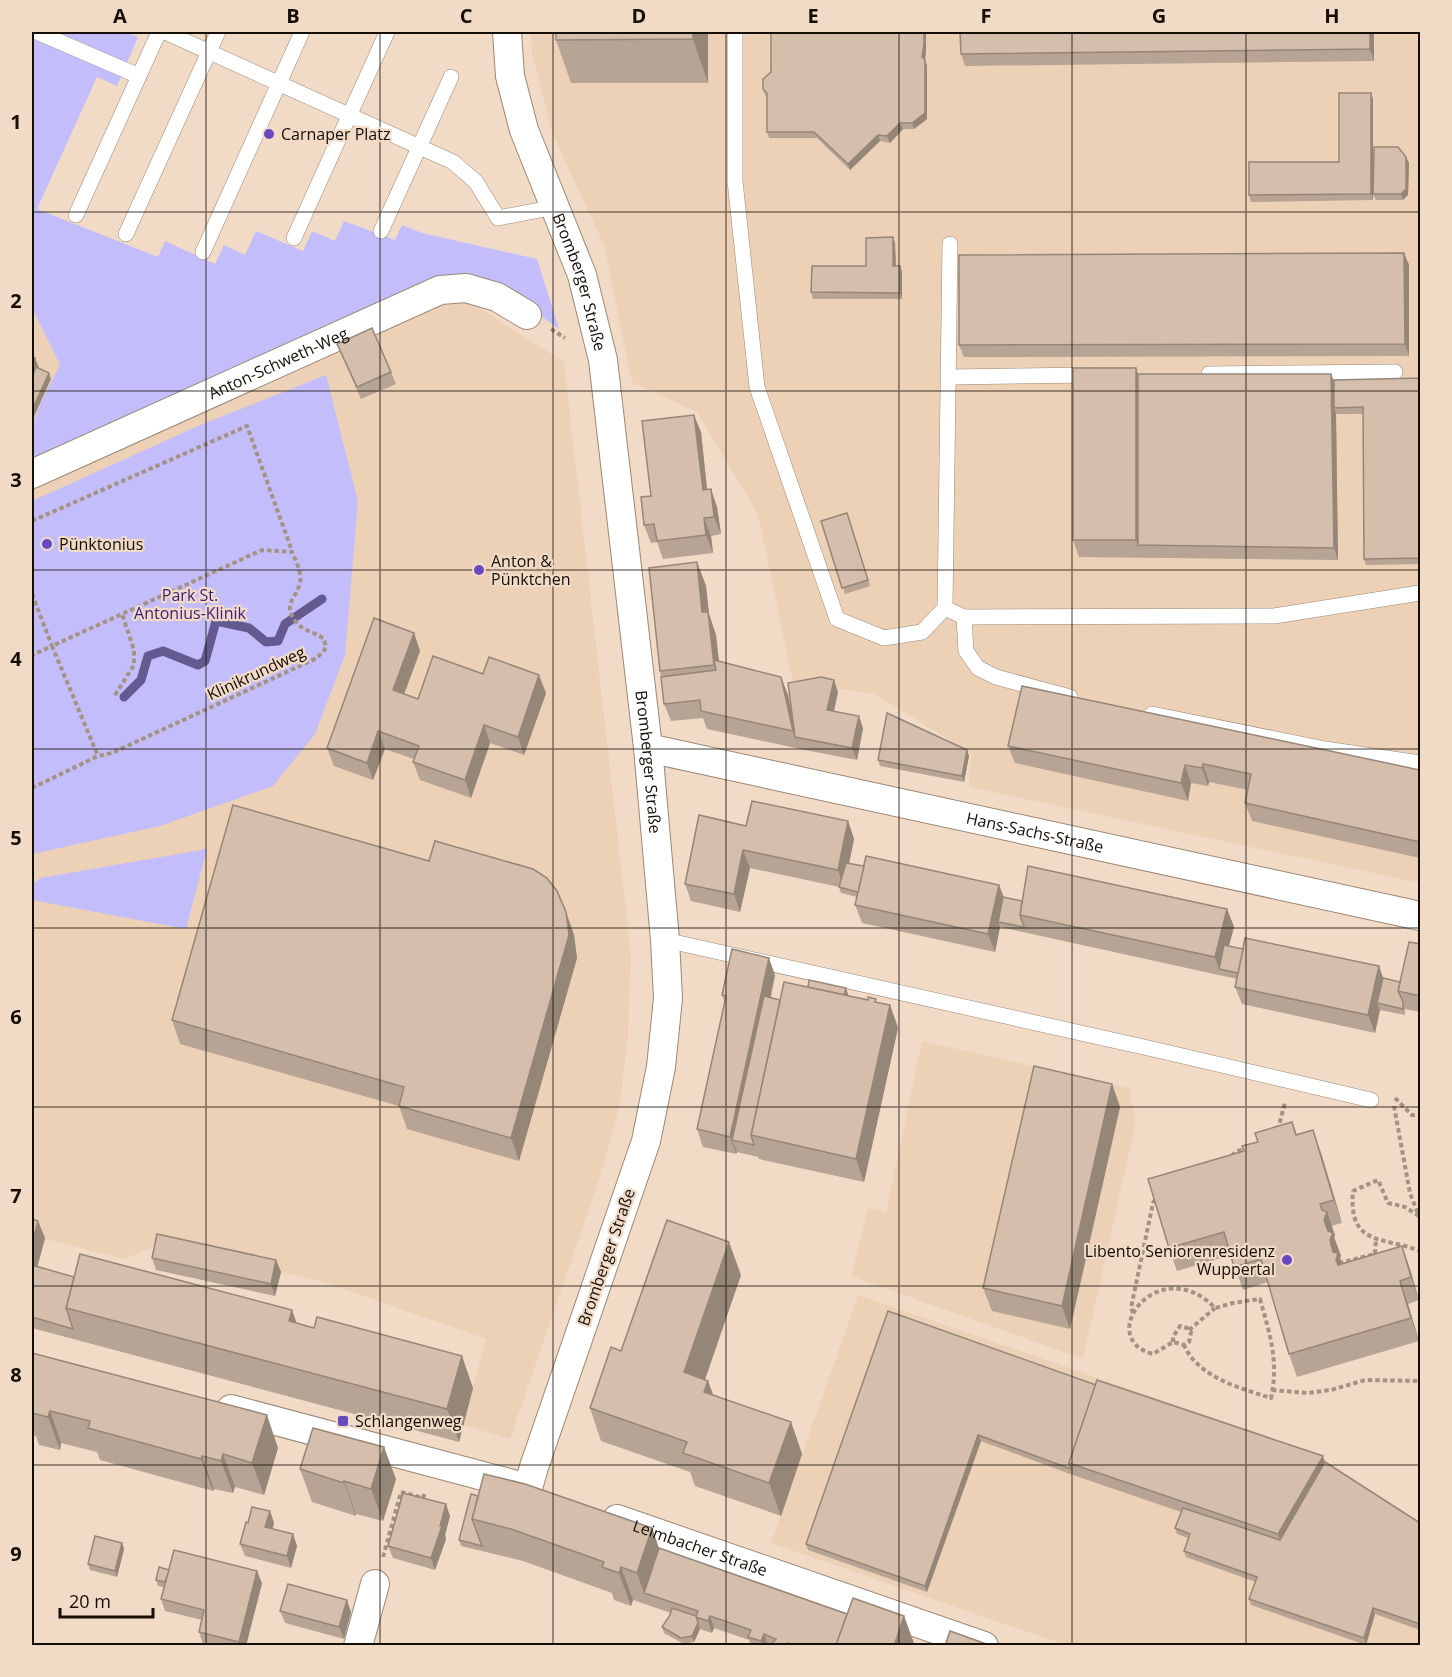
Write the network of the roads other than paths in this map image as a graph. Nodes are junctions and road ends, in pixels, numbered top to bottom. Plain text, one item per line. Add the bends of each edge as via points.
1 (37, 32) edge
2 (159, 32) edge
3 (165, 32) edge
4 (218, 32) edge
5 (302, 32) edge
6 (387, 32) edge
7 (507, 32) edge
8 (735, 32) edge
9 (209, 51) junction
10 (139, 76) junction
11 (451, 77) dead end
12 (279, 83) junction
13 (349, 115) junction
14 (420, 147) junction
15 (555, 207) junction
16 (76, 215) dead end
17 (381, 231) dead end
18 (126, 234) dead end
19 (294, 238) dead end
20 (950, 244) dead end
21 (203, 252) dead end
22 (527, 315) dead end
23 (1395, 372) dead end
24 (1196, 374) edge
25 (1101, 375) edge
26 (949, 377) junction
27 (32, 474) edge
28 (1420, 593) edge
29 (945, 608) junction
30 (964, 617) junction
31 (1079, 699) edge
32 (1138, 711) edge
33 (648, 748) junction
34 (1420, 763) edge
35 (1420, 916) edge
36 (665, 940) junction
37 (1371, 1100) dead end
38 (204, 1402) edge
39 (595, 1511) edge
40 (375, 1584) road end
41 (358, 1646) edge
42 (984, 1646) edge

1 - 10 lane
2 - 10 lane
3 - 9 lane
4 - 9 lane
5 - 12 lane
6 - 13 lane
7 - 15 street, Bromberger Straße via 510,76 524,130
8 - 29 lane via 735,181 757,387 837,619 884,638 922,632
9 - 12 lane
9 - 18 lane
10 - 16 lane
11 - 14 lane
12 - 13 lane
12 - 21 lane
13 - 14 lane
13 - 19 lane
14 - 15 lane via 453,162 476,182 498,218
14 - 17 lane
15 - 33 street, Bromberger Straße via 582,275 603,360
20 - 26 lane
22 - 27 street, Anton-Schweth-Weg via 497,297 466,288 440,290
23 - 24 lane
25 - 26 lane
26 - 29 lane
28 - 30 lane via 1274,616
29 - 30 lane
30 - 31 lane via 966,651 978,668 996,677
32 - 34 lane via 1325,749
33 - 35 street, Hans-Sachs-Straße
33 - 36 street, Bromberger Straße
36 - 37 lane
36 - 38 street, Bromberger Straße via 668,998 661,1067 646,1141 534,1467 539,1492
39 - 42 street, Leimbacher Straße
40 - 41 street

